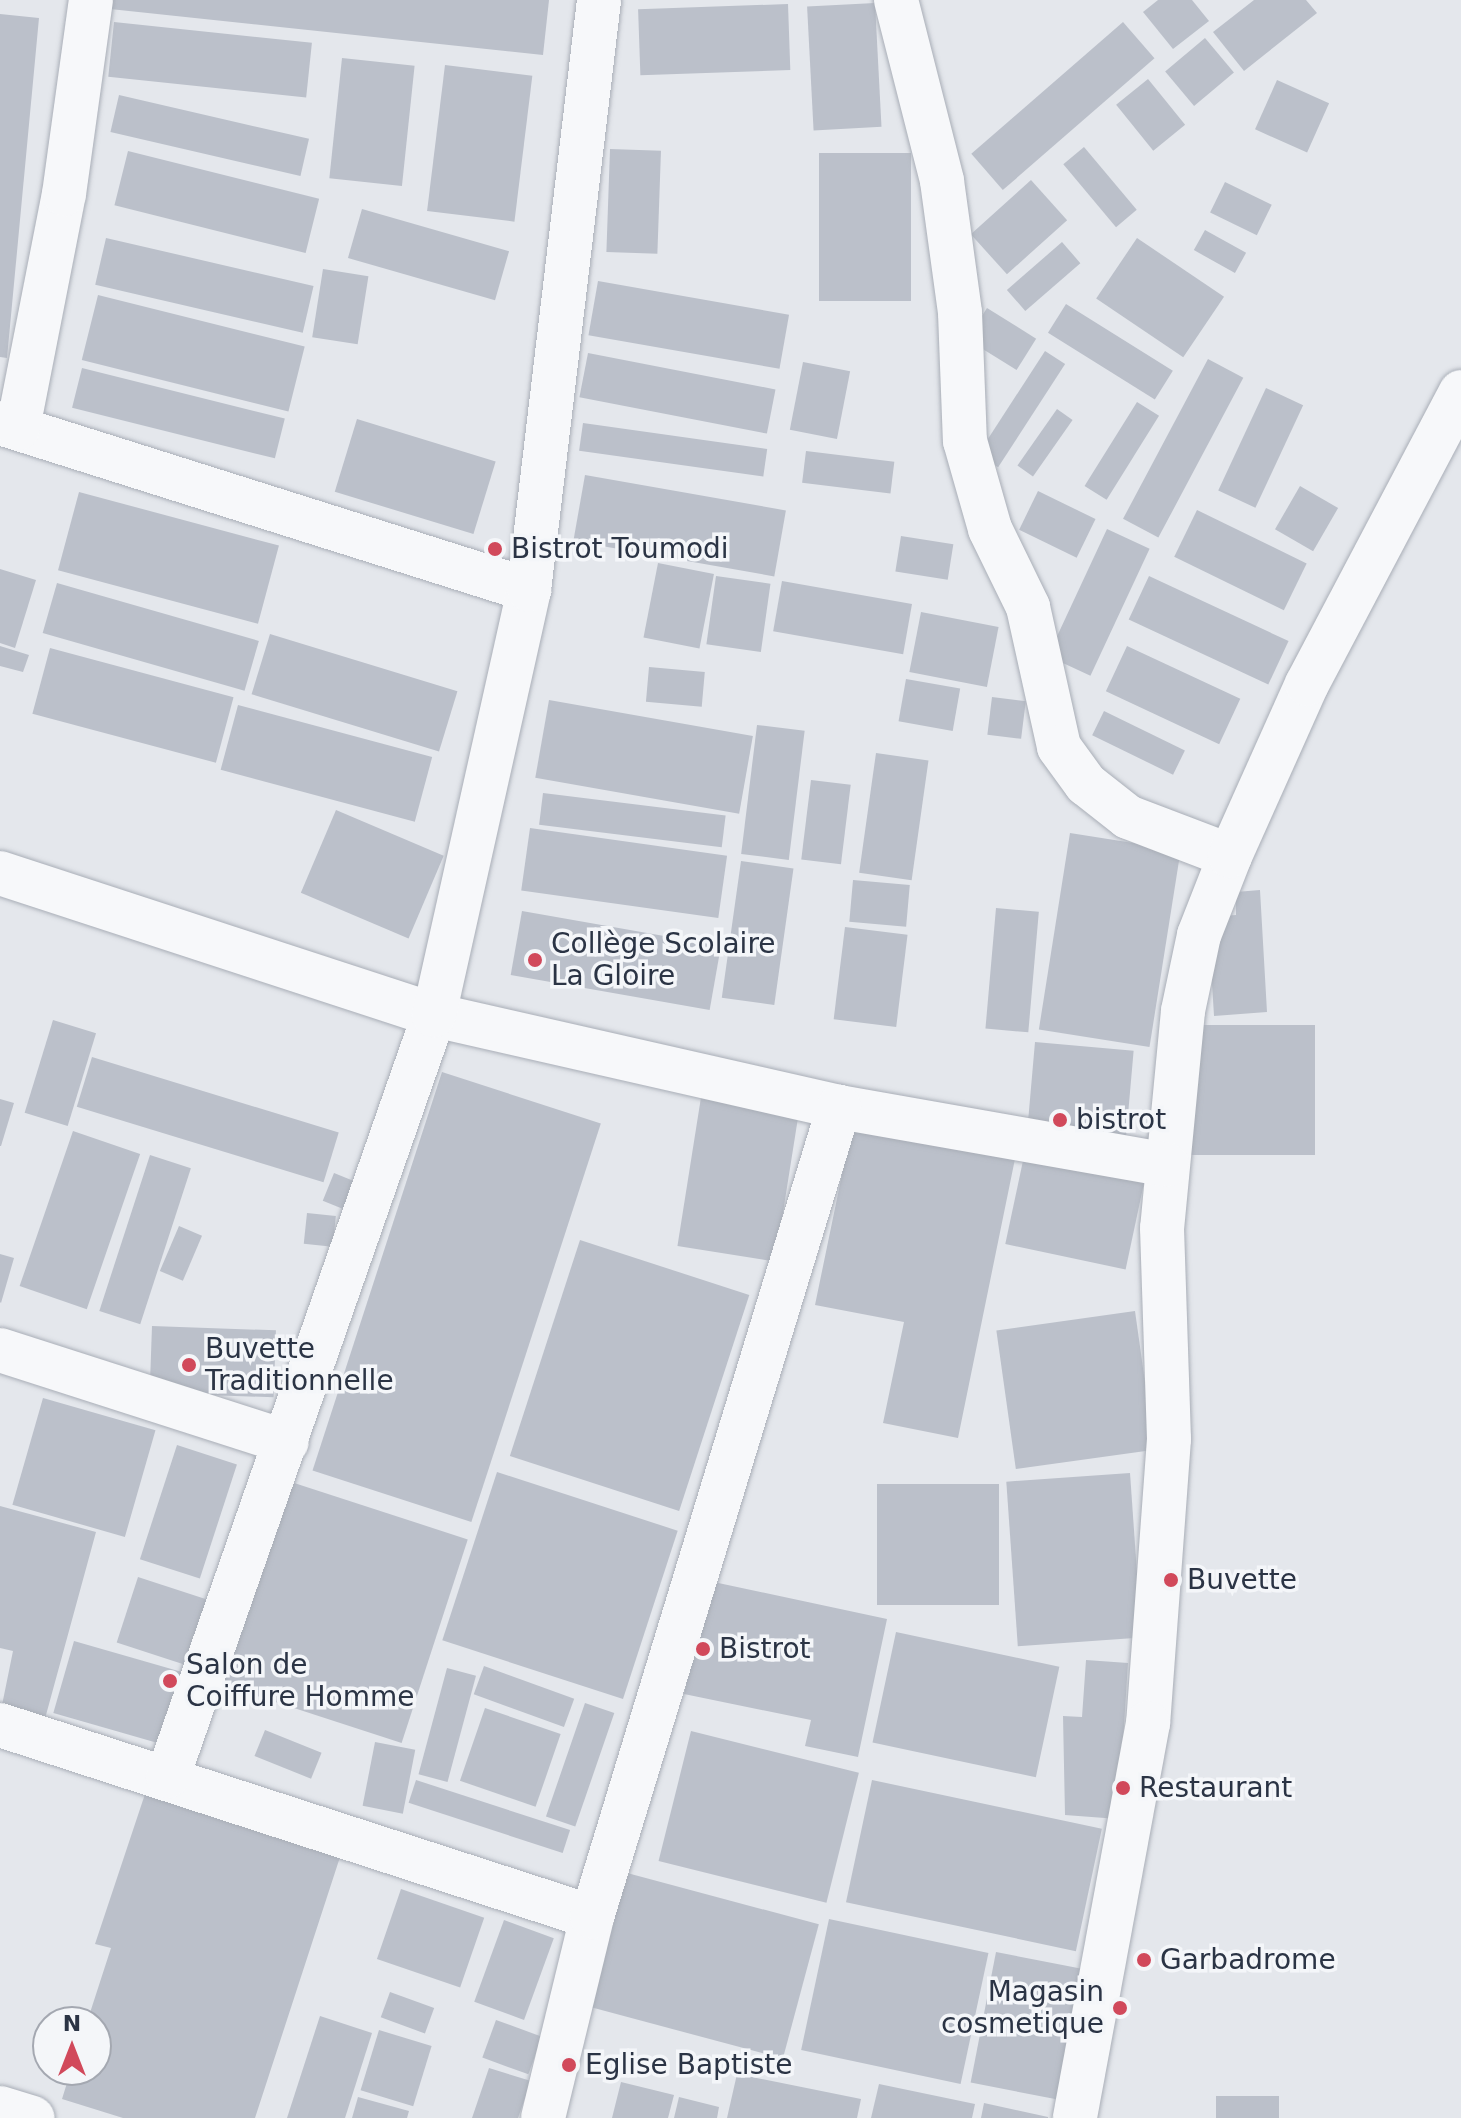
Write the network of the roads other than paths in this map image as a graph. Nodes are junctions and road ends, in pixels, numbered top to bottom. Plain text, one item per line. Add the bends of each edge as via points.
1 (91, 0) edge
2 (599, 0) edge
3 (896, 0) edge
4 (1461, 392) edge
5 (9, 426) edge
6 (529, 590) junction
7 (1230, 856) junction
8 (0, 873) edge
9 (434, 1015) junction
10 (839, 1107) junction
11 (1167, 1165) junction
12 (0, 1350) edge
13 (287, 1442) junction
14 (0, 1725) edge
15 (168, 1776) junction
16 (592, 1917) junction
17 (0, 2108) edge
18 (32, 2118) edge
19 (543, 2118) edge
20 (1075, 2118) edge

1 - 5 street via 64,194
2 - 6 street
3 - 7 street via 942,181 960,313 965,441 990,529 1028,607 1059,747 1086,784 1128,817
4 - 7 street via 1307,684
5 - 6 street
6 - 9 street
7 - 11 street via 1199,935 1183,1011
8 - 9 street
9 - 10 street
9 - 13 street
10 - 11 street
10 - 16 street
11 - 20 street via 1162,1305 1169,1439 1148,1723
12 - 13 street
13 - 15 street
14 - 15 street
15 - 16 street
16 - 19 street
17 - 18 street

